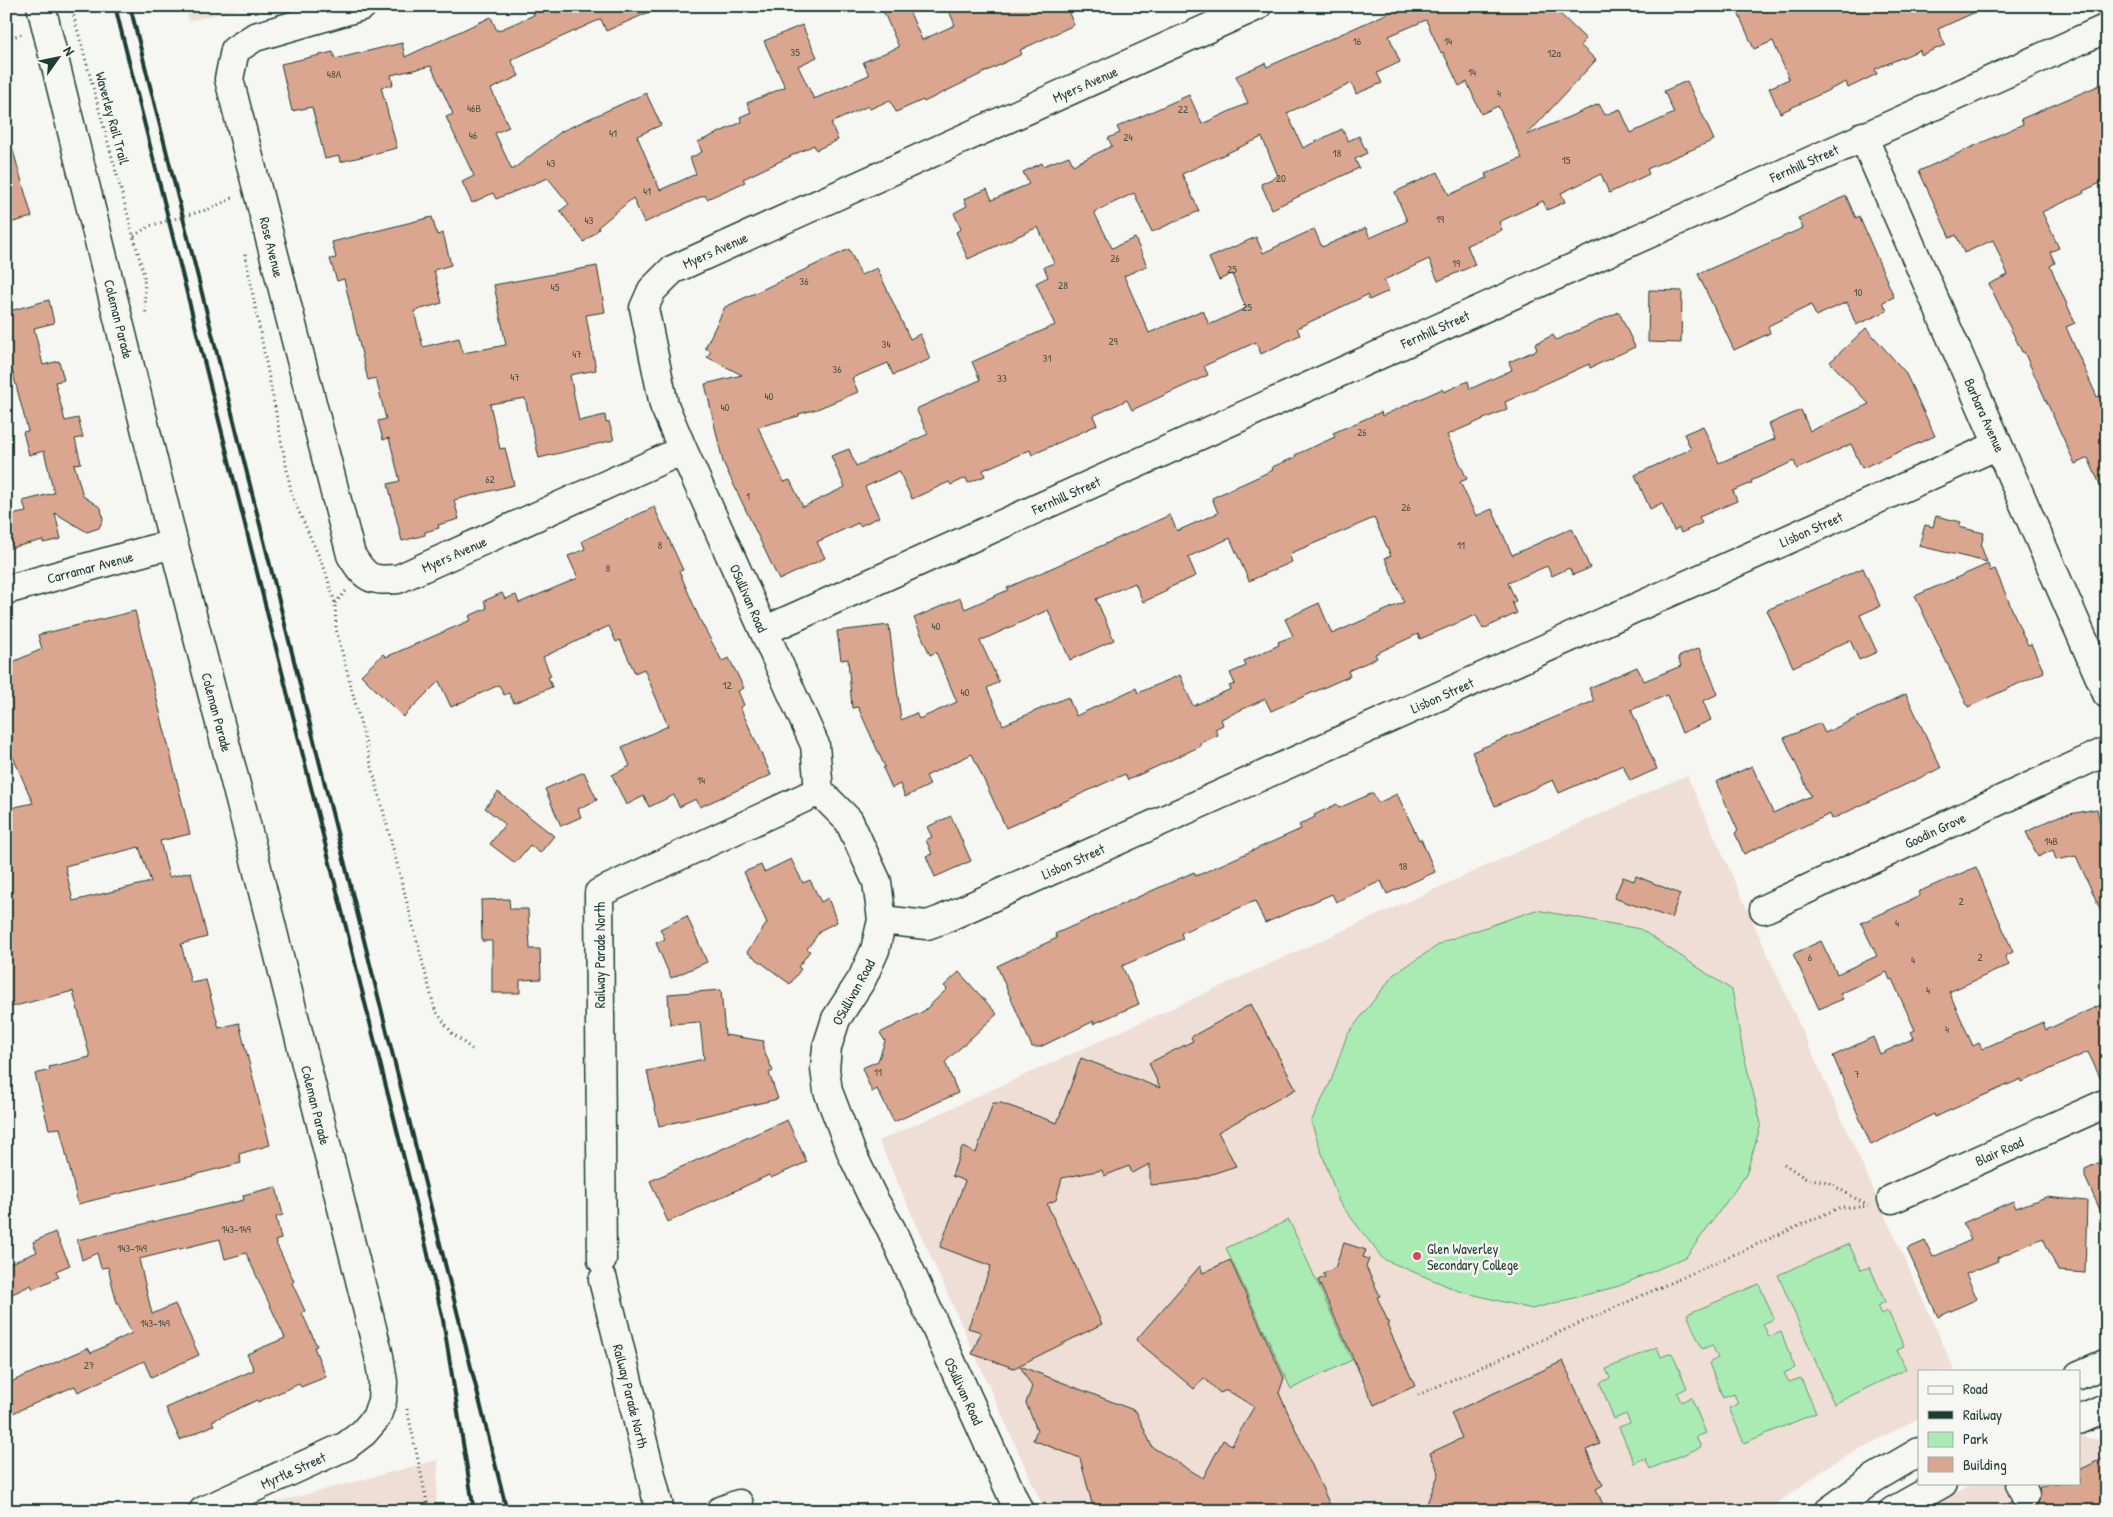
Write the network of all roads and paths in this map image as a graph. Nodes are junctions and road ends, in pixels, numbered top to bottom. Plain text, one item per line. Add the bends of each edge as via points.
1 (41, 6) edge
2 (70, 6) edge
3 (362, 6) edge
4 (1257, 6) edge
5 (2107, 28) edge
6 (1863, 136) junction
7 (237, 206) dead end
8 (134, 236) junction
9 (244, 245) dead end
10 (148, 324) dead end
11 (1998, 445) junction
12 (683, 450) junction
13 (174, 545) junction
14 (362, 573) joint
15 (6, 590) edge
16 (764, 631) junction
17 (2107, 694) edge
18 (2107, 751) edge
19 (818, 791) junction
20 (1764, 909) dead end
21 (882, 920) junction
22 (474, 1050) dead end
23 (2107, 1103) edge
24 (1784, 1164) dead end
25 (1881, 1203) junction
26 (2107, 1363) edge
27 (2080, 1375) edge
28 (1418, 1395) dead end
29 (2107, 1408) edge
30 (376, 1418) joint
31 (2080, 1420) edge
32 (1918, 1453) edge
33 (1941, 1484) edge
34 (1009, 1508) edge
35 (203, 1511) edge
36 (660, 1511) edge
37 (1829, 1511) edge
38 (1893, 1511) edge

1 - 13 street, Coleman Parade
2 - 8 path, Waverley Rail Trail
3 - 14 street, Rose Avenue via 255,37 235,50 229,79 351,556
4 - 12 street, Myers Avenue via 672,270 652,290 644,308 664,405
5 - 6 street, Fernhill Street
6 - 11 street, Barbara Avenue
6 - 16 street, Fernhill Street
7 - 8 path via 235,197 209,209 149,226
8 - 10 path, Waverley Rail Trail via 144,275
9 - 22 path via 292,496 326,570 335,603 336,629 435,1010 452,1033
11 - 17 street, Barbara Avenue
11 - 21 street, Lisbon Street via 941,920 928,925
12 - 14 street, Myers Avenue via 398,579 378,581
12 - 16 street, OSullivan Road
13 - 15 street, Carramar Avenue
13 - 30 street, Coleman Parade via 377,1347 383,1382 382,1401
16 - 19 street, OSullivan Road via 815,745
18 - 20 street, Goodin Grove
19 - 21 street, OSullivan Road via 850,821 877,882
19 - 36 street, Railway Parade North via 599,893 602,1270
21 - 34 street, OSullivan Road via 875,950 862,979 836,1018 827,1047 828,1091 852,1154 891,1230
23 - 25 street, Blair Road
24 - 25 path via 1805,1178 1828,1182
25 - 28 path via 1841,1207
26 - 27 street
29 - 31 street
30 - 35 street, Myrtle Street via 346,1446
32 - 37 street via 1873,1479
33 - 38 street

